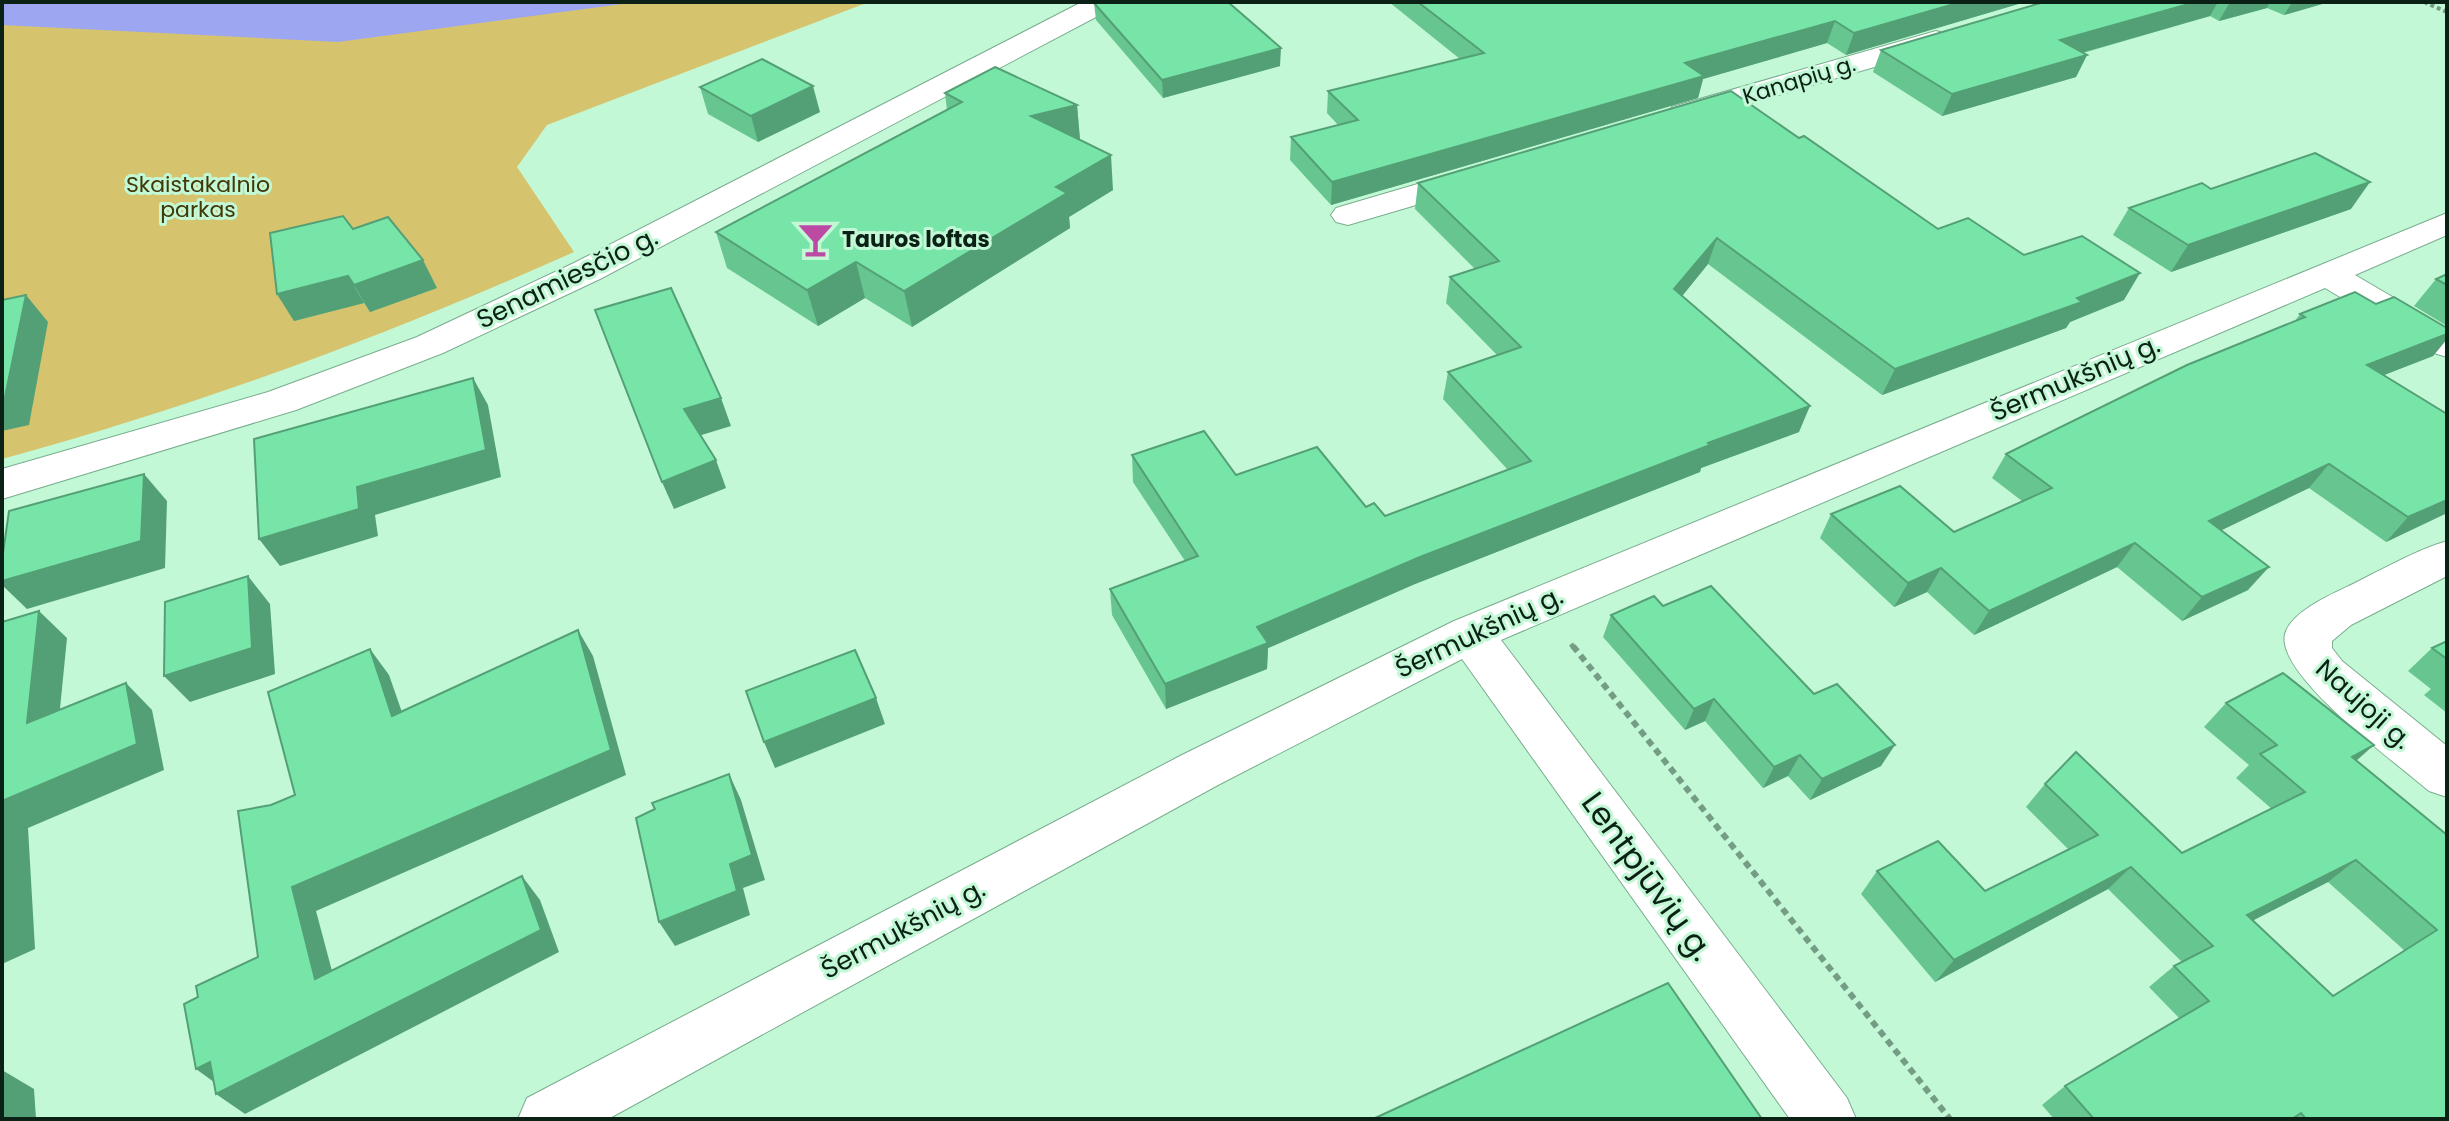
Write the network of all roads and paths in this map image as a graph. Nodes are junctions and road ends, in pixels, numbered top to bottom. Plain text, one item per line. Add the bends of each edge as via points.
1 (1103, 2) edge
2 (2424, 2) edge
3 (2447, 12) edge
4 (1959, 33) edge
5 (1653, 123) edge
6 (1500, 169) edge
7 (1348, 215) dead end
8 (2447, 223) edge
9 (2326, 273) junction
10 (2447, 345) edge
11 (2, 484) edge
12 (2447, 557) edge
13 (1538, 603) junction
14 (1470, 634) junction
15 (2447, 776) edge
16 (548, 1119) edge
17 (1826, 1119) edge
18 (1950, 1119) edge

1 - 11 street, Senamiesčio g. via 587,271 430,345 282,401
2 - 3 path
4 - 5 street, Kanapių g.
6 - 7 street
8 - 9 street, Šermukšnių g.
9 - 10 street
9 - 13 street, Šermukšnių g.
12 - 15 street, Naujoji g. via 2335,613 2308,634 2309,653 2325,674
13 - 14 street, Šermukšnių g.
13 - 18 path
14 - 16 street, Šermukšnių g. via 1200,770
14 - 17 street, Lentpjūvių g.

